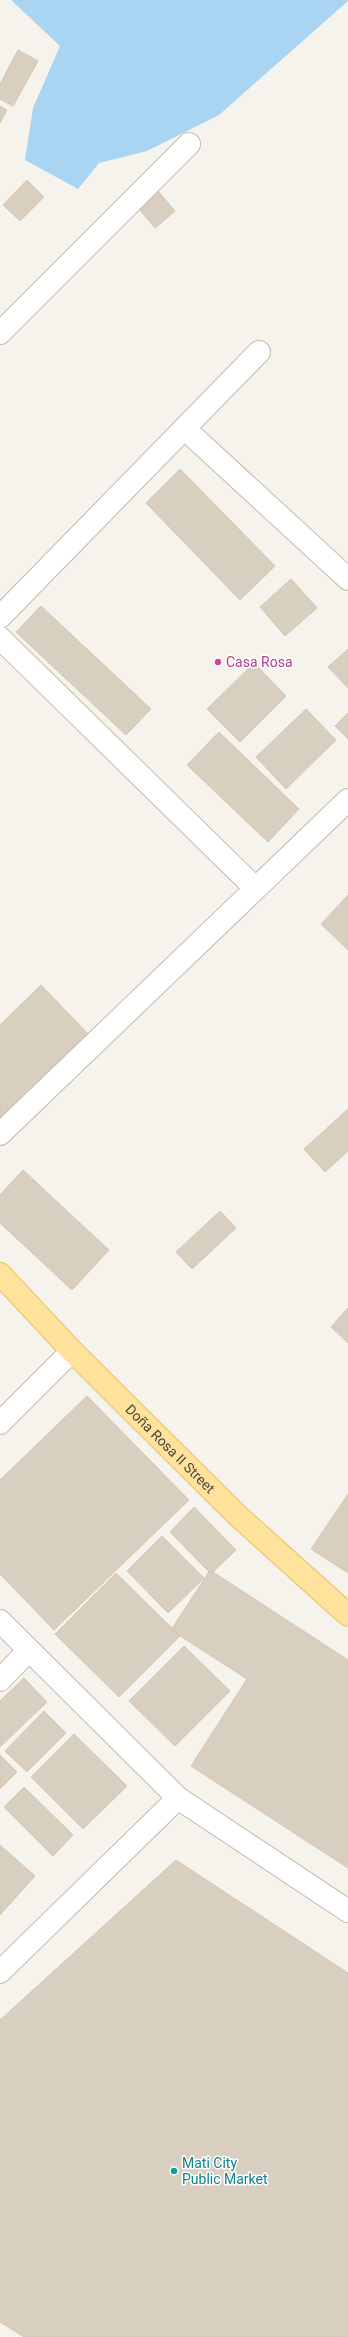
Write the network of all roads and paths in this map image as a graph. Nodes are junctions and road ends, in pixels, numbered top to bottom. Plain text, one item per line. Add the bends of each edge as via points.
1 (189, 144) dead end
2 (0, 333) edge
3 (259, 352) dead end
4 (185, 429) junction
5 (348, 579) edge
6 (0, 617) edge
7 (0, 638) edge
8 (348, 800) edge
9 (255, 888) junction
10 (0, 1134) edge
11 (0, 1274) edge
12 (72, 1351) junction
13 (0, 1423) edge
14 (348, 1615) edge
15 (0, 1621) edge
16 (29, 1650) junction
17 (0, 1680) edge
18 (178, 1798) junction
19 (348, 1911) edge
20 (0, 1972) edge

1 - 2 street
3 - 4 street
4 - 5 street
4 - 6 street
7 - 9 street
8 - 9 street
9 - 10 street
11 - 12 main road, Doña Rosa II Street
12 - 13 street
12 - 14 main road, Doña Rosa II Street via 238,1515
15 - 16 street
16 - 17 street
16 - 18 street
18 - 19 street
18 - 20 street

